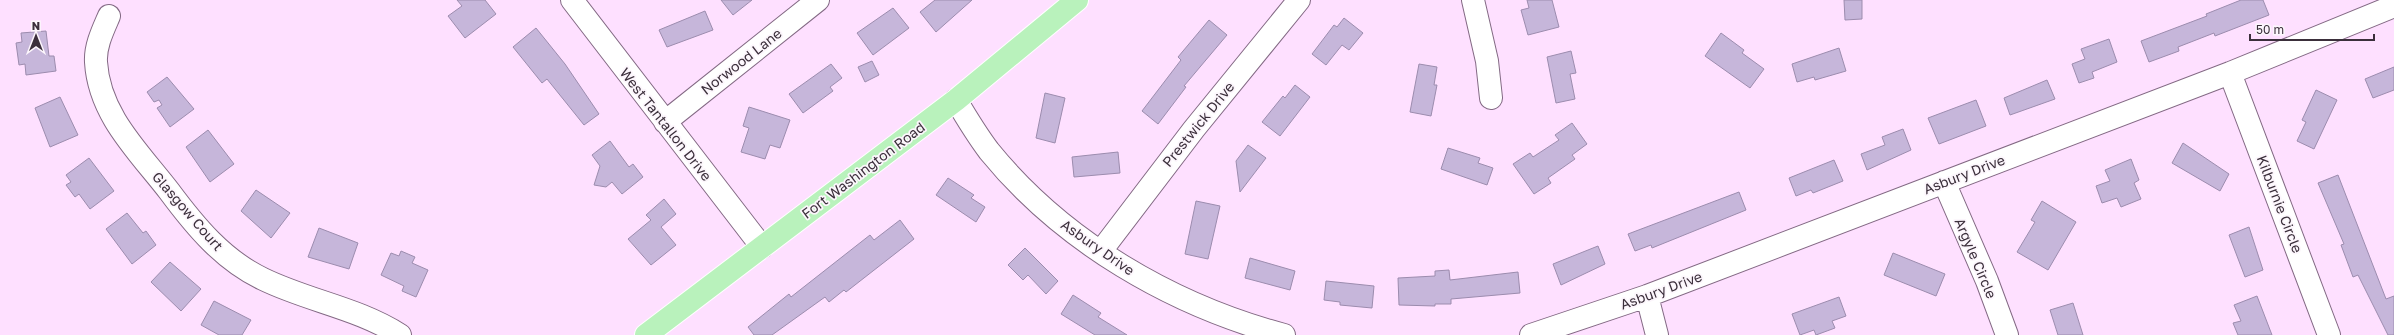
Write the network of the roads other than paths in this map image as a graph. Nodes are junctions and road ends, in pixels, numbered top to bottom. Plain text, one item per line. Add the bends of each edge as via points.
1 (572, 0) edge
2 (818, 0) edge
3 (1077, 0) edge
4 (1299, 0) edge
5 (1473, 0) edge
6 (2383, 6) edge
7 (109, 16) dead end
8 (2230, 73) junction
9 (1491, 98) dead end
10 (956, 100) junction
11 (665, 122) junction
12 (1944, 182) junction
13 (762, 247) junction
14 (1101, 251) junction
15 (1647, 296) junction
16 (400, 335) edge
17 (646, 335) edge
18 (1284, 335) edge
19 (1532, 335) edge
20 (1657, 335) edge
21 (2006, 335) edge
22 (2329, 335) edge

1 - 11 street, West Tantallon Drive
2 - 11 street, Norwood Lane
3 - 10 main road, Fort Washington Road
4 - 14 street, Prestwick Drive via 1184,142
5 - 9 street via 1487,60
6 - 8 street, Asbury Drive
7 - 16 street, Glasgow Court via 101,31 96,62 102,91 115,122 207,238 236,263 263,279 372,319
8 - 12 street, Asbury Drive
8 - 22 street, Kilburnie Circle
10 - 13 main road, Fort Washington Road
10 - 14 street, Asbury Drive via 989,151 1016,182 1044,208
11 - 13 street, West Tantallon Drive
12 - 15 street, Asbury Drive
12 - 21 street, Argyle Circle via 1987,281
13 - 17 main road, Fort Washington Road
14 - 18 street, Asbury Drive via 1166,291 1211,311
15 - 19 street, Asbury Drive
15 - 20 street

